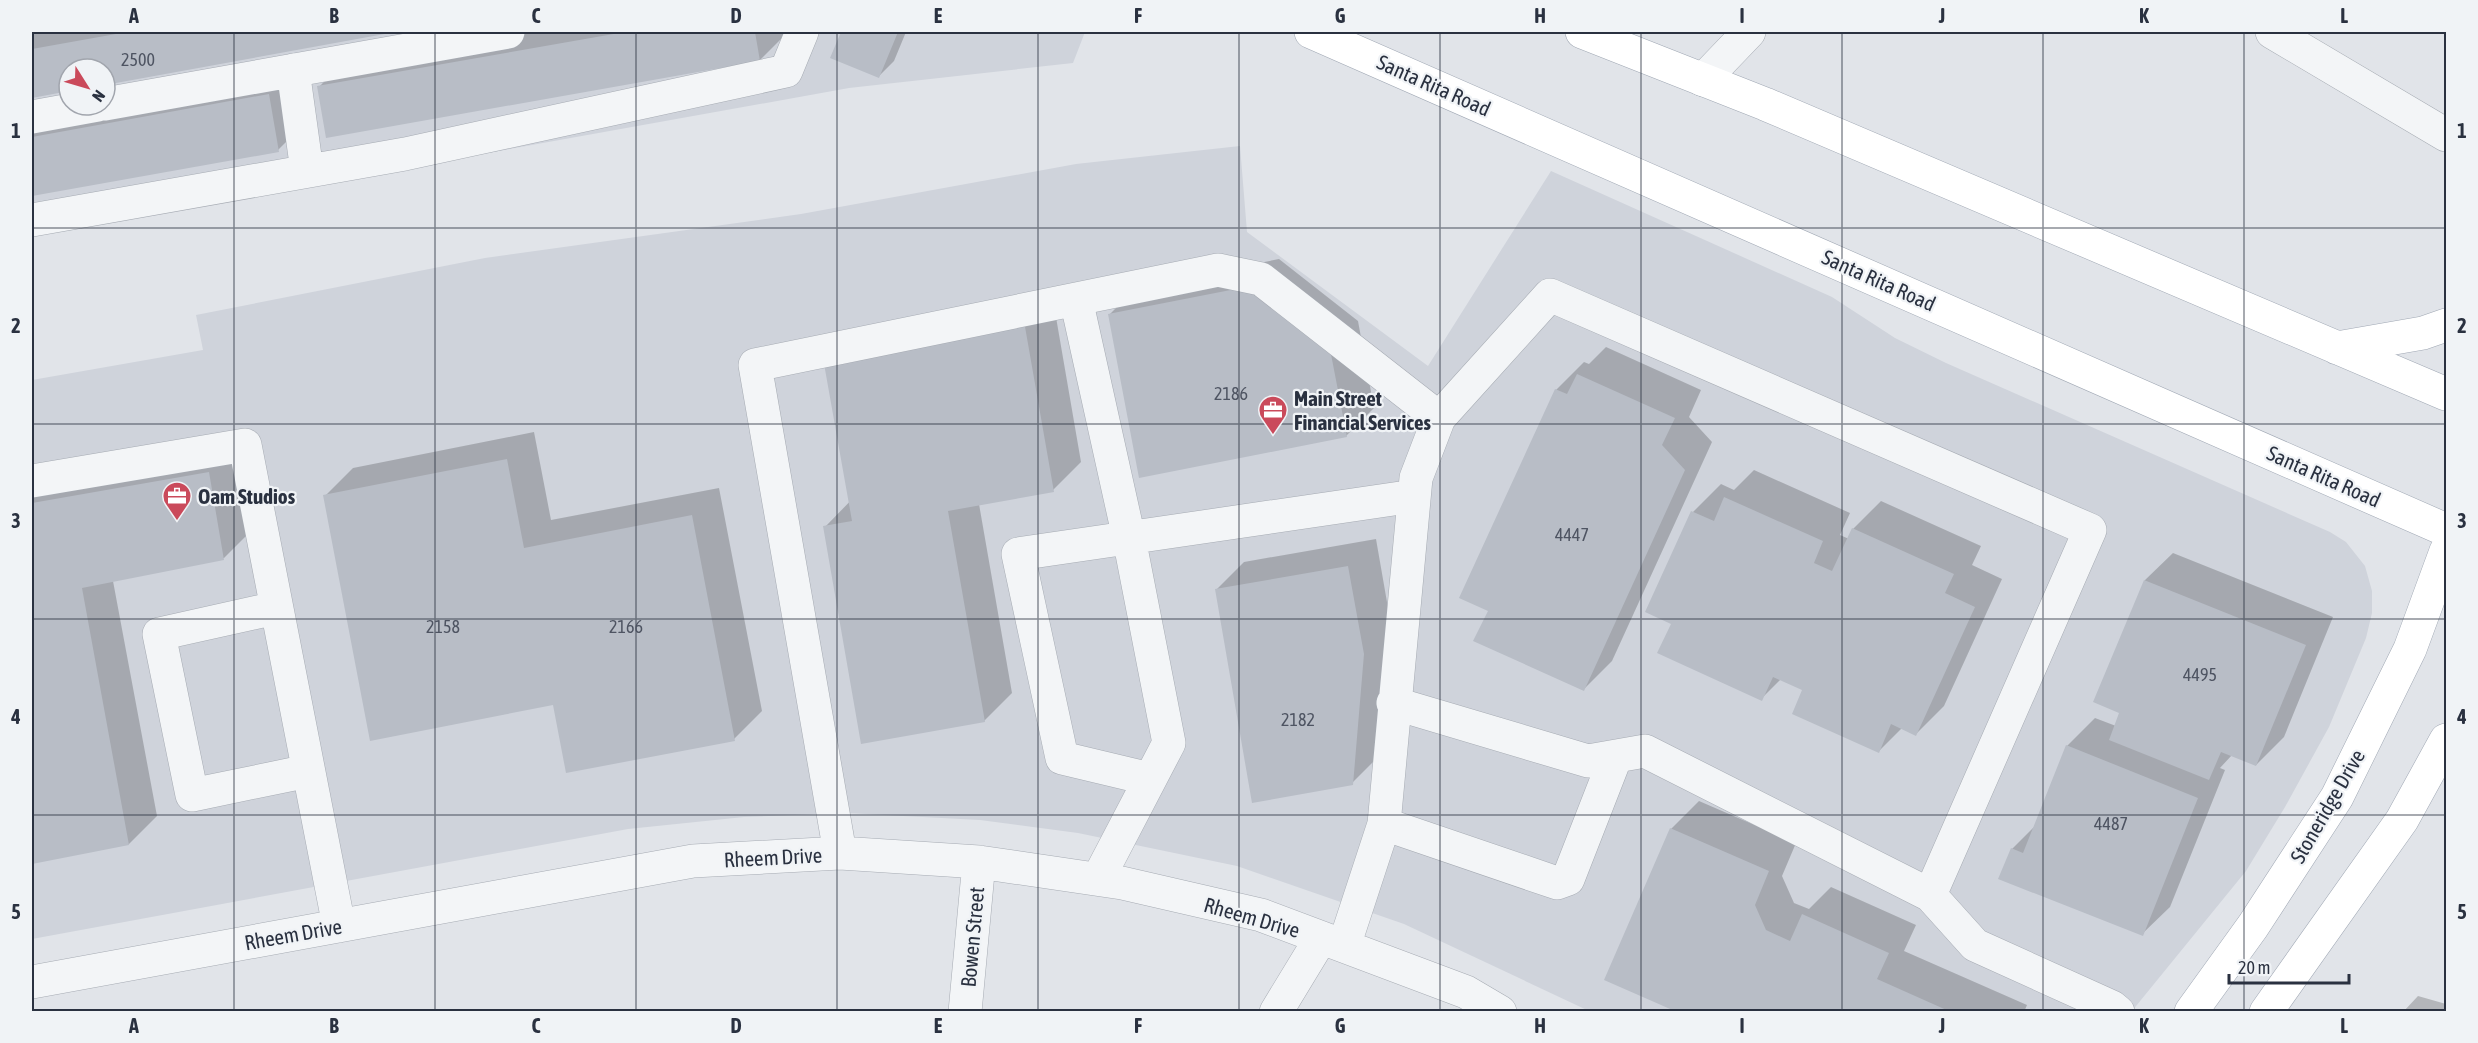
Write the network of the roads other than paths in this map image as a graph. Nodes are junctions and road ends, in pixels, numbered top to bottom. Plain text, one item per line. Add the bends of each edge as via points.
1 (508, 32) edge
2 (802, 32) edge
3 (1311, 32) edge
4 (1582, 32) edge
5 (1749, 32) edge
6 (2272, 32) edge
7 (293, 70) junction
8 (1703, 80) junction
9 (117, 102) edge
10 (57, 112) edge
11 (32, 117) edge
12 (2446, 135) edge
13 (307, 171) junction
14 (32, 220) edge
15 (1076, 299) junction
16 (2446, 325) edge
17 (2337, 348) junction
18 (2446, 394) edge
19 (1439, 418) junction
20 (32, 481) edge
21 (1414, 496) junction
22 (2446, 530) edge
23 (1129, 538) junction
24 (2446, 551) edge
25 (276, 608) junction
26 (1393, 703) junction
27 (2446, 740) edge
28 (1616, 756) junction
29 (308, 771) junction
30 (1150, 779) junction
31 (1384, 824) junction
32 (840, 853) junction
33 (979, 862) junction
34 (1098, 879) junction
35 (1930, 895) junction
36 (339, 926) junction
37 (1333, 942) junction
38 (32, 982) edge
39 (965, 1011) edge
40 (1276, 1011) edge
41 (1500, 1011) edge
42 (2118, 1011) edge
43 (2192, 1011) edge
44 (2266, 1011) edge

1 - 7 street
2 - 13 street via 786,71 405,154
3 - 22 main road, Santa Rita Road
4 - 8 main road
5 - 8 street
6 - 12 street
7 - 9 street
7 - 13 street
8 - 17 main road
10 - 11 street
13 - 14 street
15 - 19 street via 1218,270 1261,279
15 - 23 street
15 - 32 street via 755,365
16 - 17 main road via 2423,333
17 - 18 main road
19 - 21 street via 1416,478
19 - 35 street via 1550,295 2090,530
20 - 25 street via 245,445
21 - 23 street
21 - 26 street
23 - 30 street via 1169,743
23 - 30 street via 1018,554 1062,758
24 - 43 main road, Stoneridge Drive via 2410,649 2337,797
25 - 29 street
25 - 29 street via 159,634 192,795
26 - 28 street via 1588,761
26 - 31 street
27 - 44 main road via 2402,820
28 - 31 street via 1568,879 1557,883
28 - 35 street via 1645,751
29 - 36 street
30 - 34 street
31 - 37 street
32 - 33 street, Rheem Drive
32 - 36 street, Rheem Drive via 693,861
33 - 34 street, Rheem Drive
33 - 39 street, Bowen Street
34 - 37 street, Rheem Drive via 1261,915
35 - 42 street via 1975,945
36 - 38 street, Rheem Drive
37 - 40 street
37 - 41 street, Rheem Drive via 1466,992

